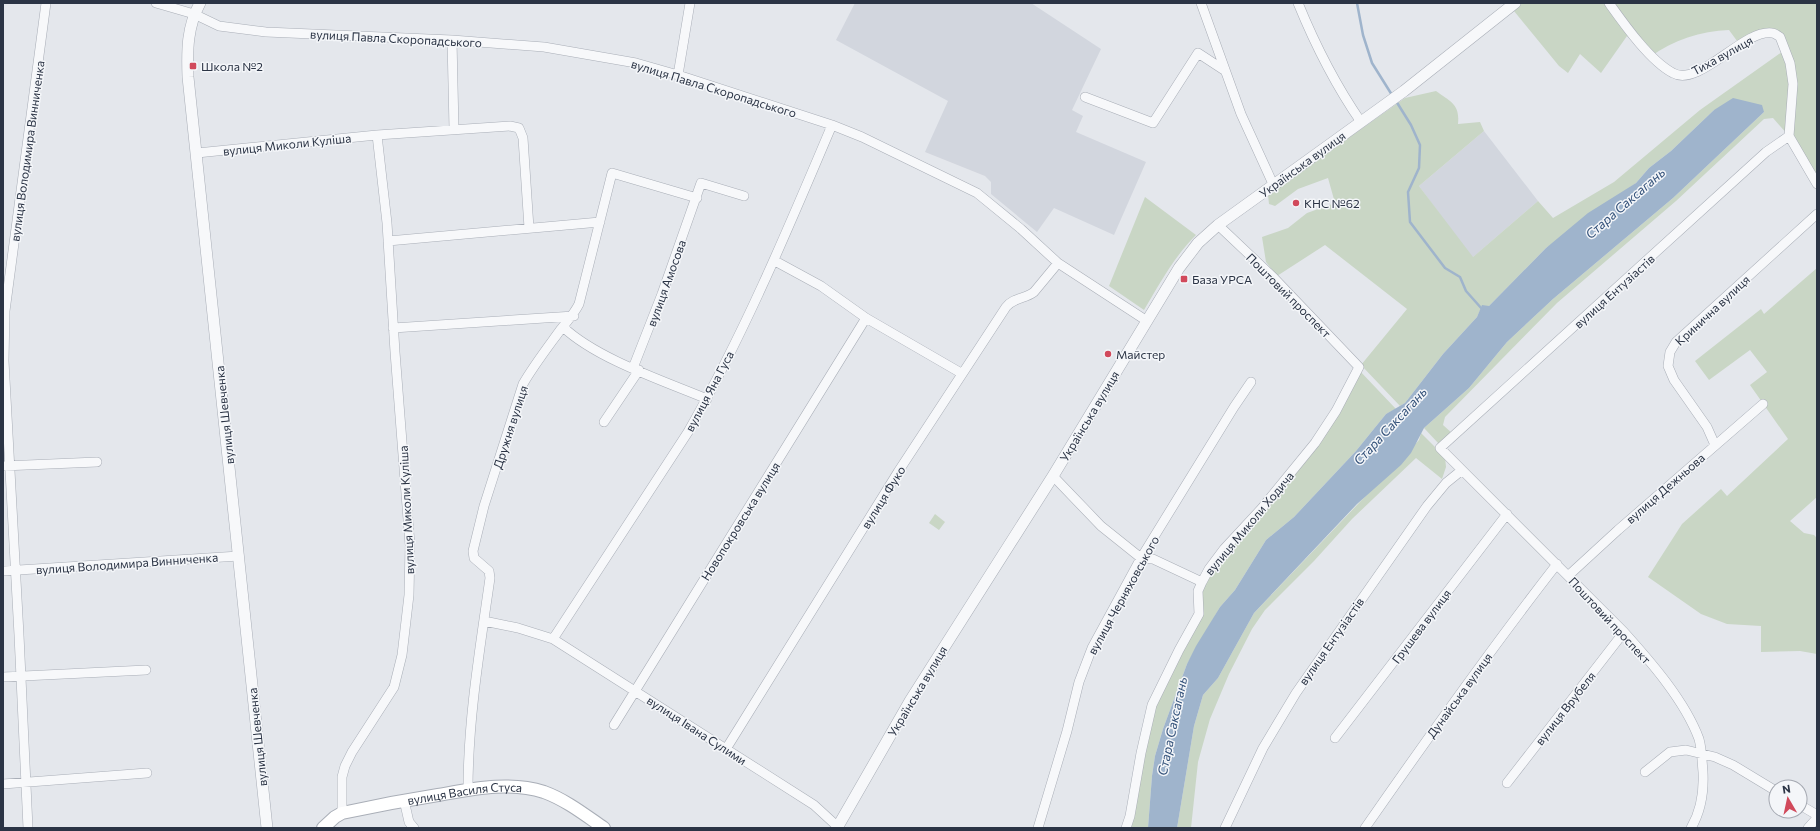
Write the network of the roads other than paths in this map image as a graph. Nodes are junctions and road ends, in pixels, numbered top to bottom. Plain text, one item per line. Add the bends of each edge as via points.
1 (46, 3) edge
2 (156, 3) edge
3 (200, 3) edge
4 (690, 3) edge
5 (1201, 3) edge
6 (1298, 3) edge
7 (1515, 3) edge
8 (1609, 3) edge
9 (194, 14) junction
10 (452, 40) junction
11 (1224, 70) junction
12 (678, 75) junction
13 (1085, 97) dead end
14 (1361, 122) junction
15 (832, 125) junction
16 (454, 129) junction
17 (377, 135) junction
18 (1788, 136) junction
19 (197, 152) junction
20 (1273, 184) junction
21 (1817, 184) edge
22 (744, 196) dead end
23 (697, 198) junction
24 (1817, 214) edge
25 (600, 222) junction
26 (1218, 225) junction
27 (529, 228) junction
28 (388, 241) junction
29 (775, 261) junction
30 (1058, 263) junction
31 (574, 316) junction
32 (866, 318) junction
33 (1147, 321) junction
34 (563, 327) junction
35 (393, 328) junction
36 (1359, 367) joint
37 (636, 369) junction
38 (962, 373) junction
39 (1251, 382) dead end
40 (707, 399) junction
41 (1763, 404) dead end
42 (604, 422) dead end
43 (1715, 445) junction
44 (1440, 448) joint
45 (97, 462) dead end
46 (6, 466) edge
47 (1462, 470) junction
48 (1053, 476) junction
49 (1507, 514) junction
50 (239, 556) junction
51 (1141, 558) junction
52 (1557, 564) junction
53 (15, 570) junction
54 (3, 571) edge
55 (1569, 575) junction
56 (1202, 582) junction
57 (484, 621) junction
58 (1624, 632) junction
59 (553, 639) junction
60 (146, 670) dead end
61 (21, 676) junction
62 (3, 677) edge
63 (635, 690) junction
64 (614, 725) dead end
65 (1335, 738) dead end
66 (726, 749) junction
67 (1702, 754) junction
68 (1645, 772) dead end
69 (147, 773) dead end
70 (26, 783) junction
71 (1507, 783) dead end
72 (3, 784) edge
73 (1768, 786) edge
74 (468, 790) junction
75 (404, 800) junction
76 (1808, 810) edge
77 (342, 813) junction
78 (1817, 815) edge
79 (1817, 818) edge
80 (838, 827) edge
81 (28, 828) edge
82 (267, 828) edge
83 (323, 828) edge
84 (414, 828) edge
85 (604, 828) edge
86 (1038, 828) edge
87 (1126, 828) edge
88 (1225, 828) edge
89 (1365, 828) edge
90 (1691, 828) edge
91 (1808, 828) edge

1 - 46 street, вулиця Володимира Винниченка via 5,311
2 - 9 street, вулиця Павла Скоропадського
3 - 9 street, вулиця Шевченка
4 - 12 street
5 - 11 street
6 - 14 street via 1318,50 1340,91
7 - 14 street, Українська вулиця
8 - 18 street, Тиха вулиця via 1627,29 1656,60 1673,74 1683,76 1696,72 1758,35 1772,33 1780,37 1790,63 1793,84
9 - 10 street, вулиця Павла Скоропадського via 218,26 266,32
9 - 19 street, вулиця Шевченка via 188,39 187,60
10 - 12 street, вулиця Павла Скоропадського via 544,47 636,63
10 - 16 street
11 - 13 street via 1198,53 1153,123
11 - 20 street
12 - 15 street, вулиця Павла Скоропадського
14 - 20 street, Українська вулиця
15 - 29 street, вулиця Яна Гуса
15 - 30 street, вулиця Павла Скоропадського via 882,146 977,193
16 - 17 street, вулиця Миколи Куліша
16 - 27 street, вулиця Миколи Куліша via 515,126 519,128 523,138
17 - 19 street, вулиця Миколи Куліша
17 - 28 street, вулиця Миколи Куліша
18 - 21 street
18 - 44 street, вулиця Ентузіастів via 1766,152
19 - 50 street, вулиця Шевченка
20 - 26 street, Українська вулиця
22 - 23 street, вулиця Амосова via 701,183
23 - 25 street, Дружня вулиця via 612,173
23 - 37 street, вулиця Амосова
24 - 43 street, Кринична вулиця via 1676,342 1670,352 1668,366 1674,380 1707,427
25 - 27 street
25 - 31 street, Дружня вулиця
26 - 33 street, Українська вулиця via 1188,255
26 - 36 street, Поштовий проспект via 1274,278
27 - 28 street
28 - 35 street, вулиця Миколи Куліша
29 - 32 street via 821,286
29 - 40 street, вулиця Яна Гуса
30 - 33 street, вулиця Павла Скоропадського
30 - 38 street, вулиця Фуко via 1034,292 1012,300
31 - 34 street, Дружня вулиця
31 - 35 street
32 - 38 street
32 - 63 street, Новопокровська вулиця
33 - 48 street, Українська вулиця
34 - 37 street via 574,337 607,356
34 - 57 street, Дружня вулиця via 523,384 480,521 473,551 474,558 489,571
35 - 77 street, вулиця Миколи Куліша via 410,545 408,608 402,655 394,687 345,766 342,776
36 - 56 street, вулиця Миколи Ходича via 1336,411 1314,443 1262,508 1224,549
37 - 40 street
37 - 42 street, вулиця Амосова via 633,382
38 - 66 street, вулиця Фуко
39 - 51 street, вулиця Черняховського
40 - 59 street, вулиця Яна Гуса
41 - 43 street, вулиця Дежньова
43 - 55 street, вулиця Дежньова
44 - 47 street, Поштовий проспект
45 - 46 street
46 - 53 street, вулиця Володимира Винниченка
47 - 49 street, Поштовий проспект
47 - 88 street, вулиця Ентузіастів via 1446,482 1427,506 1296,692 1263,748
48 - 51 street via 1101,526
48 - 80 street, Українська вулиця via 914,695
49 - 52 street, Поштовий проспект
49 - 65 street, Грушева вулиця
50 - 53 street, вулиця Володимира Винниченка
50 - 82 street, вулиця Шевченка
51 - 56 street via 1153,559
51 - 86 street, вулиця Черняховського via 1092,648 1078,682 1067,731
52 - 55 street, Поштовий проспект
52 - 89 street, Дунайська вулиця via 1455,699
53 - 54 street, вулиця Володимира Винниченка
53 - 61 street, вулиця Володимира Винниченка
55 - 58 street, Поштовий проспект
56 - 87 street, вулиця Миколи Ходича via 1198,591 1199,614 1152,705
57 - 59 street
57 - 74 street, Дружня вулиця via 468,750
58 - 67 street, Поштовий проспект via 1682,706 1699,740
58 - 71 street, вулиця Врубеля
59 - 63 street, вулиця Івана Сулими
60 - 61 street
61 - 62 street
61 - 70 street, вулиця Володимира Винниченка
63 - 64 street, Новопокровська вулиця
63 - 66 street, вулиця Івана Сулими
66 - 80 street, вулиця Івана Сулими via 814,805
67 - 68 street via 1686,750 1670,752
67 - 73 street via 1734,765
67 - 90 street, Поштовий проспект via 1704,787 1701,806
69 - 70 street
70 - 72 street
70 - 81 street, вулиця Володимира Винниченка
74 - 75 main road, вулиця Василя Стуса
74 - 85 main road, вулиця Василя Стуса via 509,786 543,792 571,806
75 - 77 main road, вулиця Василя Стуса
75 - 84 street via 409,822
76 - 78 street
77 - 83 main road, вулиця Василя Стуса
79 - 91 street

